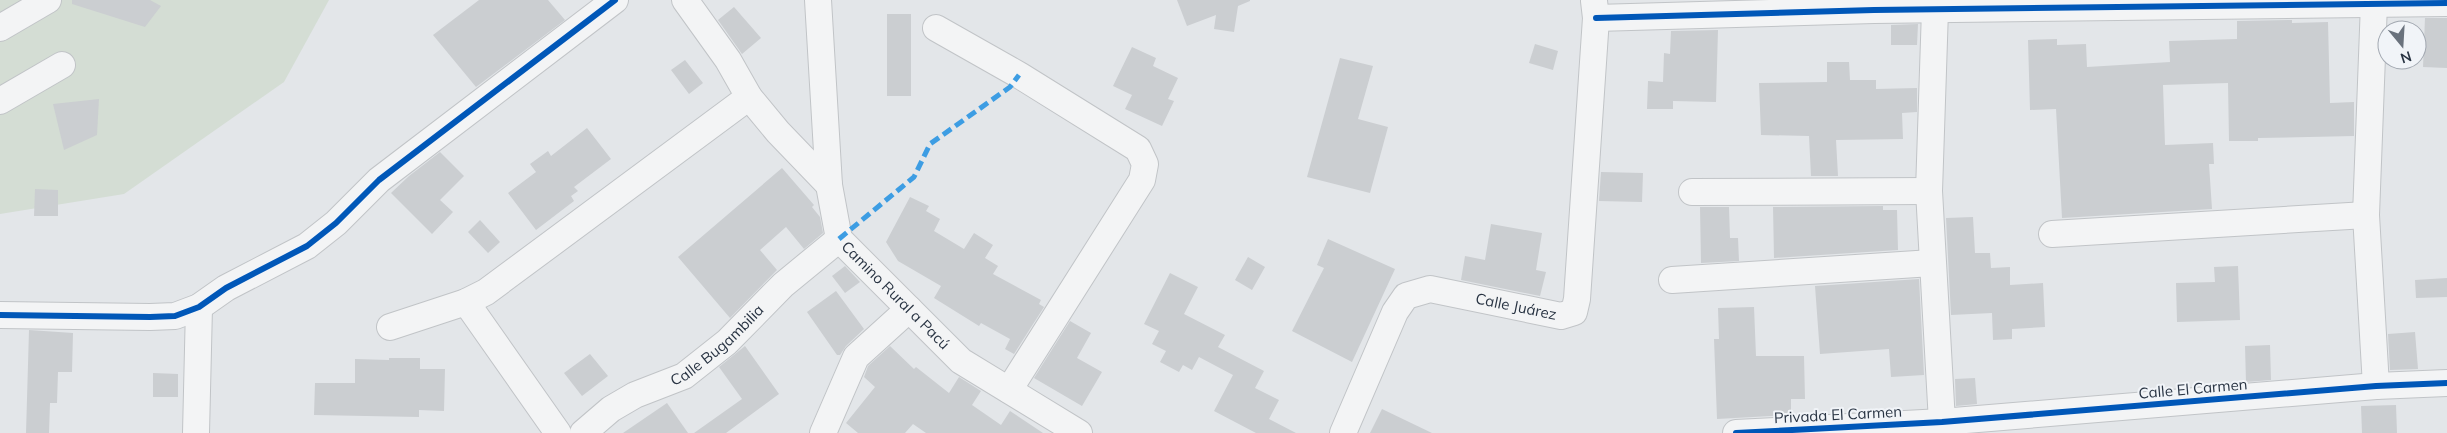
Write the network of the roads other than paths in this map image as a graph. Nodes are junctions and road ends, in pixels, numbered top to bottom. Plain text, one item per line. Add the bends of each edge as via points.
1 (48, 0) edge
2 (615, 0) edge
3 (685, 0) edge
4 (818, 0) edge
5 (2374, 2) junction
6 (2447, 2) edge
7 (2001, 4) edge
8 (1790, 6) edge
9 (1595, 9) edge
10 (1934, 10) junction
11 (0, 28) edge
12 (936, 28) dead end
13 (62, 65) dead end
14 (748, 97) junction
15 (0, 101) edge
16 (830, 185) junction
17 (1929, 191) junction
18 (1692, 192) dead end
19 (2366, 215) junction
20 (2052, 234) dead end
21 (839, 239) junction
22 (1932, 263) junction
23 (1672, 280) dead end
24 (466, 302) junction
25 (199, 307) junction
26 (909, 309) junction
27 (0, 315) edge
28 (390, 327) dead end
29 (2447, 383) edge
30 (2376, 386) junction
31 (1009, 390) junction
32 (1942, 422) junction
33 (196, 433) edge
34 (558, 433) edge
35 (583, 433) edge
36 (823, 433) edge
37 (1079, 433) edge
38 (1343, 433) edge
39 (1736, 433) edge

1 - 11 street
2 - 25 street via 379,180 336,223 307,246 226,288
3 - 14 street via 728,60
4 - 16 street, Camino Rural a Pacú
5 - 6 street
5 - 7 street
5 - 19 street
7 - 10 street
8 - 9 street
8 - 10 street
9 - 38 street, Calle Juárez via 1574,312 1561,316 1430,289 1406,296 1395,312
10 - 17 street
12 - 31 street via 1138,149 1145,164 1142,180
13 - 15 street
14 - 16 street
14 - 24 street via 486,292
16 - 21 street, Camino Rural a Pacú
17 - 18 street
17 - 22 street
19 - 20 street
19 - 30 street
21 - 26 street, Camino Rural a Pacú
21 - 35 street, Calle Bugambilia via 783,284 727,342 684,376 635,395 610,409
22 - 23 street
22 - 32 street
24 - 28 street
24 - 34 street
25 - 27 street via 175,316 150,318
25 - 33 street
26 - 31 street, Camino Rural a Pacú via 961,361
26 - 36 street via 856,357
29 - 30 street, Calle El Carmen
30 - 32 street, Calle El Carmen
31 - 37 street, Camino Rural a Pacú
32 - 39 street, Privada El Carmen

